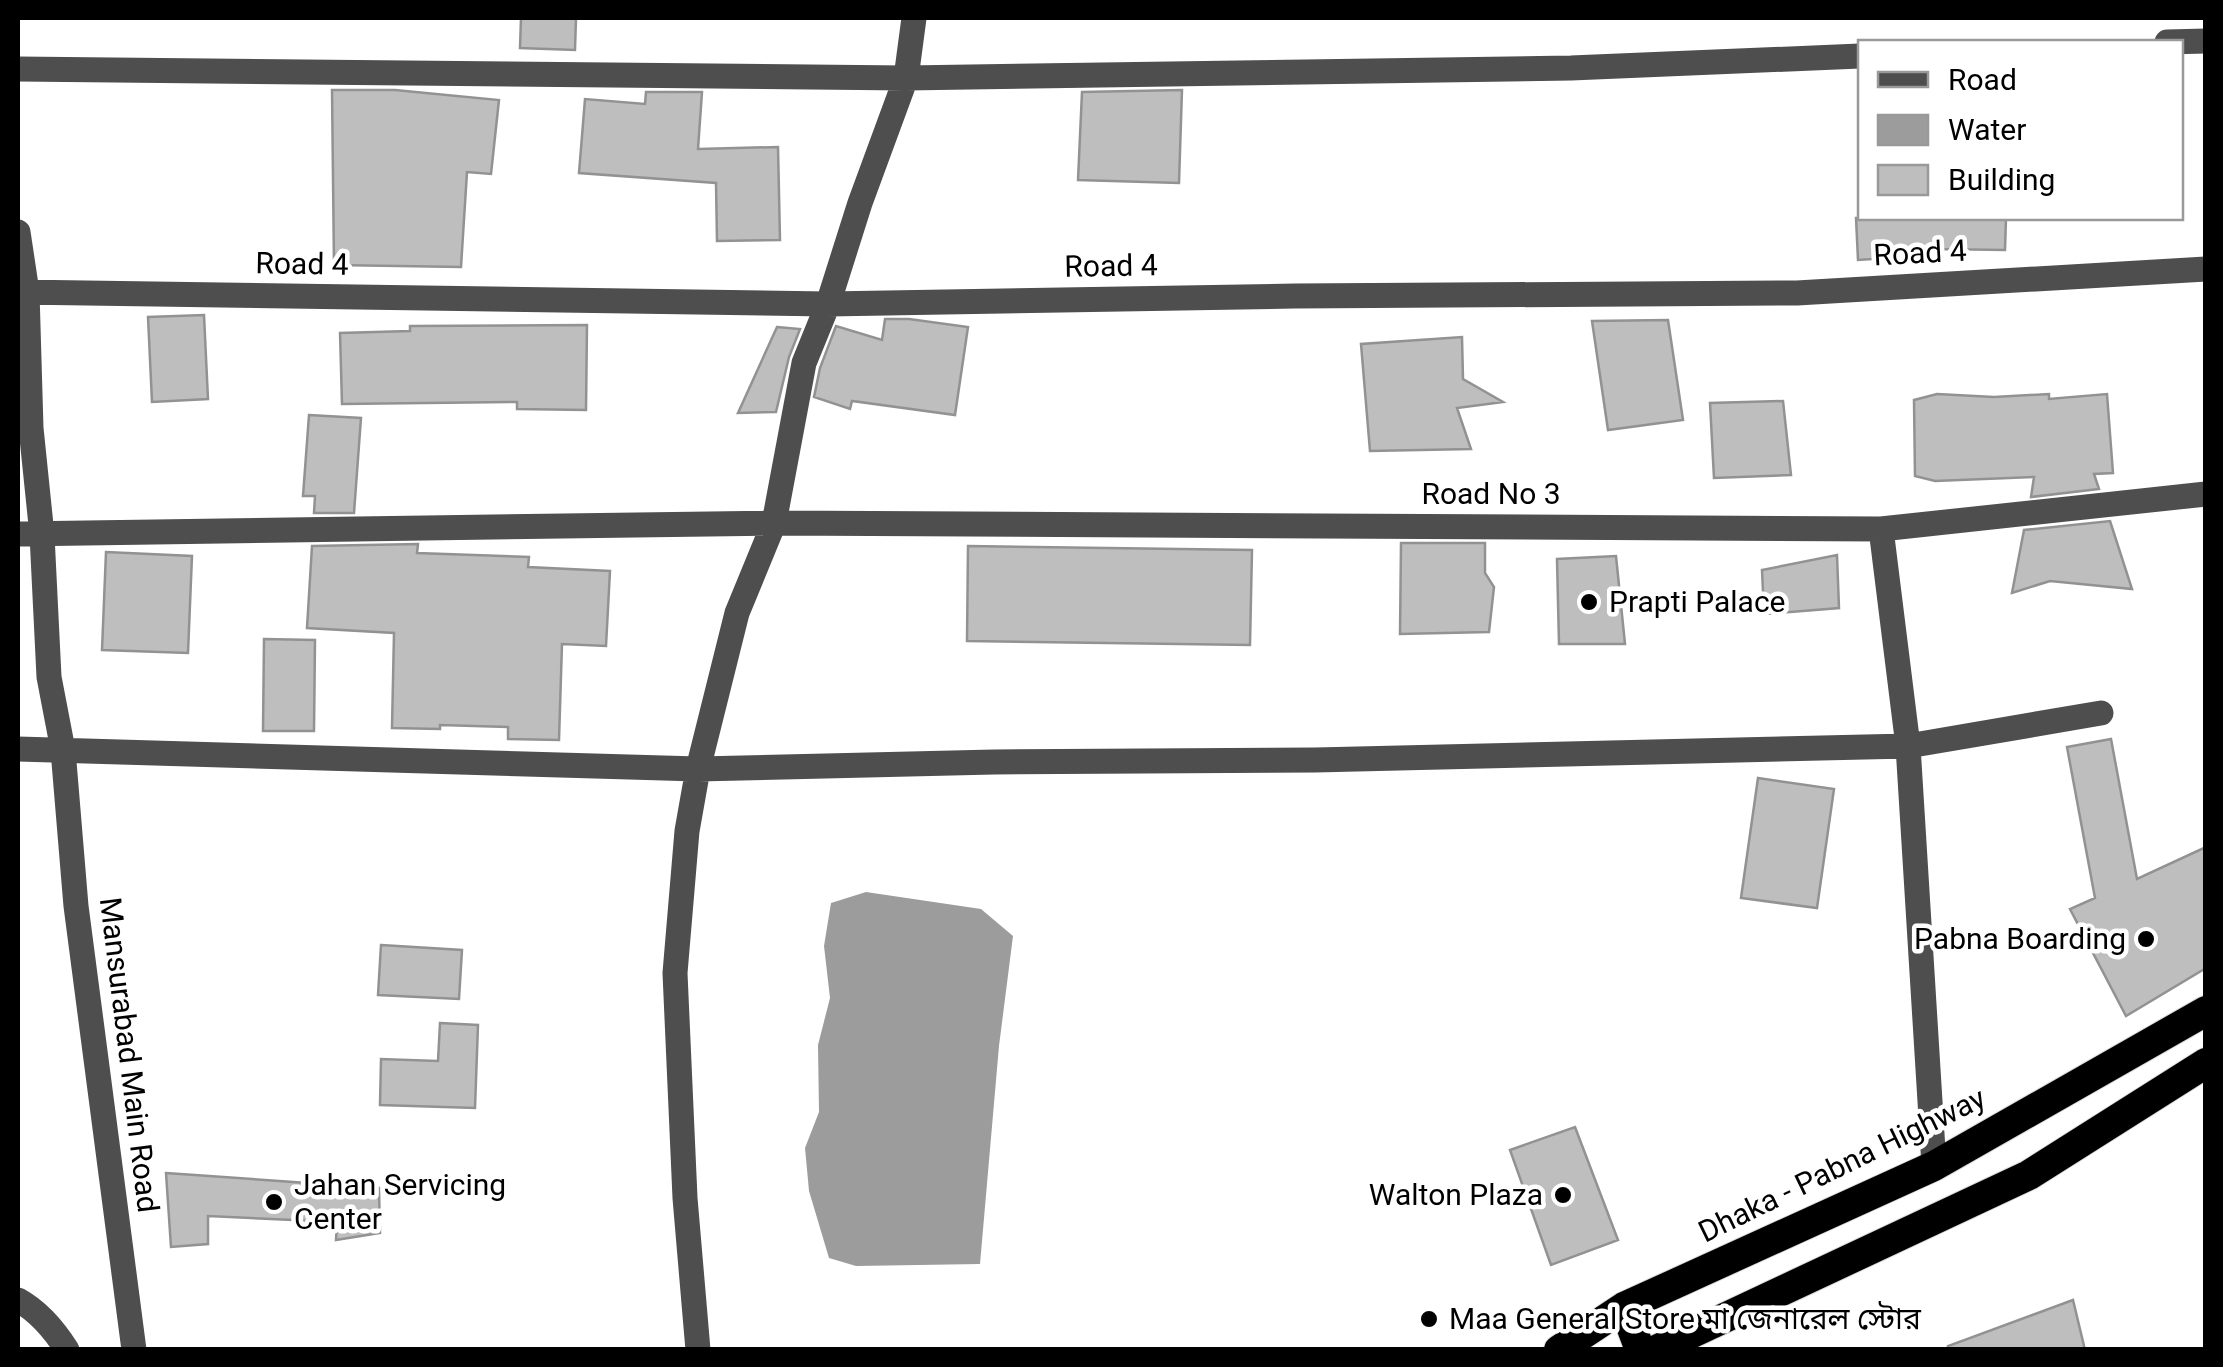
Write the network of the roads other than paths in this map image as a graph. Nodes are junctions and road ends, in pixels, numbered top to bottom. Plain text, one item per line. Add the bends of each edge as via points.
1 (914, 18) edge
2 (1858, 56) edge
3 (18, 69) edge
4 (906, 78) junction
5 (18, 232) edge
6 (2206, 269) edge
7 (22, 292) edge
8 (828, 304) junction
9 (2206, 494) edge
10 (774, 523) junction
11 (1881, 529) junction
12 (30, 534) edge
13 (2101, 713) dead end
14 (1908, 746) junction
15 (18, 749) edge
16 (64, 750) junction
17 (698, 769) junction
18 (2206, 1012) edge
19 (2206, 1062) edge
20 (1934, 1166) junction
21 (18, 1300) edge
22 (1624, 1307) junction
23 (67, 1350) edge
24 (134, 1350) edge
25 (698, 1350) edge
26 (1559, 1350) edge
27 (1640, 1350) edge
28 (1656, 1350) edge

1 - 4 street
2 - 4 street
3 - 4 street
4 - 8 street
5 - 7 street, Mansurabad Main Road
6 - 8 street, Road 4 via 1797,293
7 - 8 street, Road 4
7 - 12 street, Mansurabad Main Road
8 - 10 street via 804,363
9 - 11 street, Road No 3
10 - 11 street, Road No 3
10 - 12 street, Road No 3
10 - 17 street via 737,613
11 - 14 street
12 - 16 street, Mansurabad Main Road
13 - 14 street
14 - 17 street
14 - 20 street
15 - 16 street
16 - 17 street
16 - 24 street, Mansurabad Main Road via 76,906
17 - 25 street via 675,974
18 - 20 highway, Dhaka - Pabna Highway
19 - 28 highway via 2029,1175
20 - 22 highway, Dhaka - Pabna Highway
21 - 23 street
22 - 26 highway, Dhaka - Pabna Highway
22 - 27 highway

